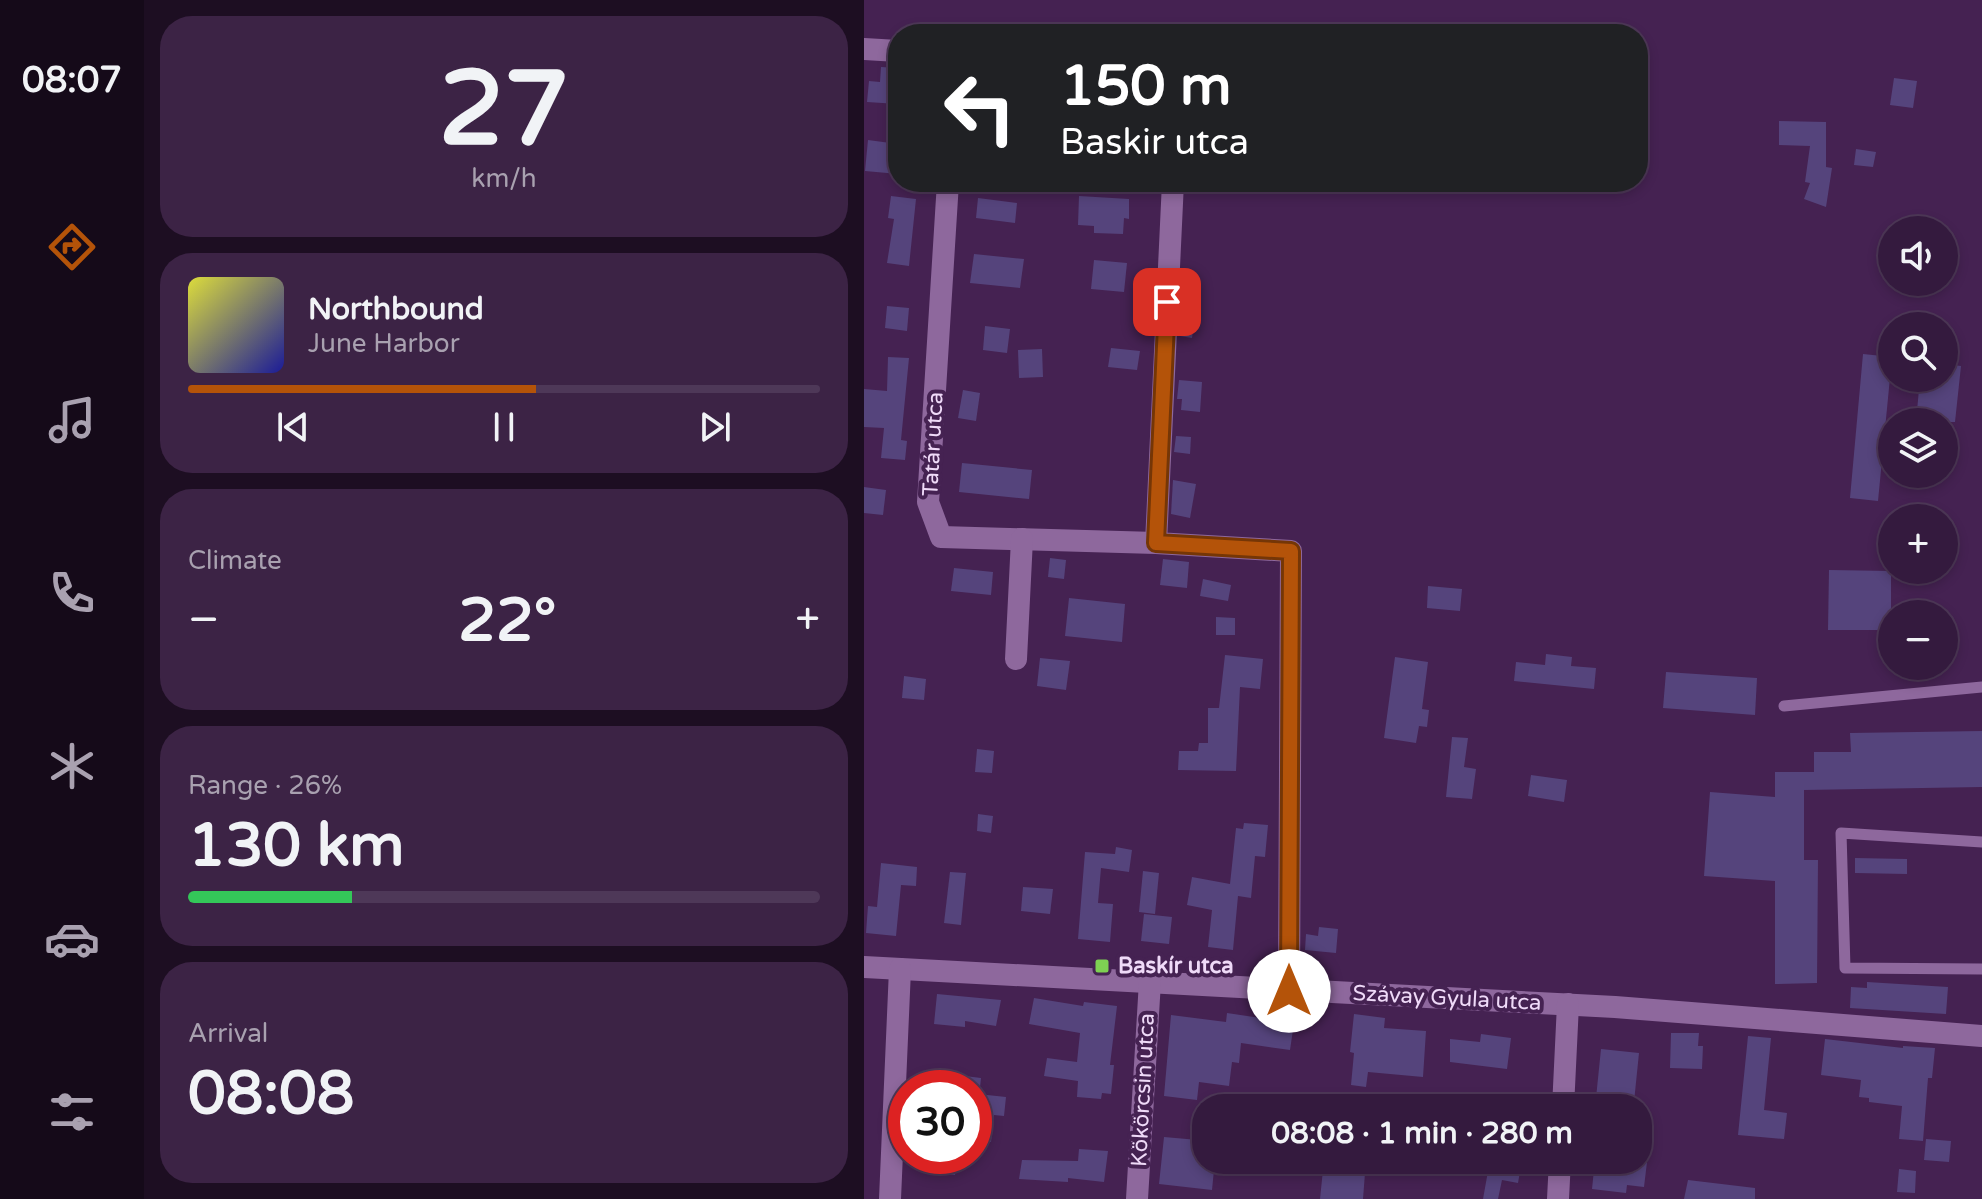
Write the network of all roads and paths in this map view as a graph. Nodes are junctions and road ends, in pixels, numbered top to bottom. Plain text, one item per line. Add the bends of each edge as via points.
1 (864, 49) edge
2 (888, 50) edge
3 (947, 192) edge
4 (1173, 192) edge
5 (1022, 539) junction
6 (1156, 543) junction
7 (1016, 659) dead end
8 (1982, 687) edge
9 (1784, 706) dead end
10 (1982, 842) edge
11 (864, 967) edge
12 (900, 969) junction
13 (1982, 969) edge
14 (1150, 981) junction
15 (1289, 991) junction
16 (1568, 1004) junction
17 (1982, 1036) edge
18 (1564, 1094) edge
19 (1559, 1174) edge
20 (890, 1199) edge
21 (1137, 1199) edge
22 (1558, 1199) edge

1 - 2 street
3 - 5 street, Tatár utca via 928,502 941,537
4 - 6 street
5 - 6 street, Tatár utca
5 - 7 street
6 - 15 street, Tatár utca via 1291,551
8 - 9 lane
10 - 13 lane via 1841,833 1845,968
11 - 12 street, Szávay Gyula utca
12 - 14 street, Szávay Gyula utca
12 - 20 street
14 - 15 street, Szávay Gyula utca
14 - 21 street, Kökörcsin utca
15 - 16 street, Szávay Gyula utca
16 - 17 street, Szávay Gyula utca
16 - 18 street
19 - 22 street

